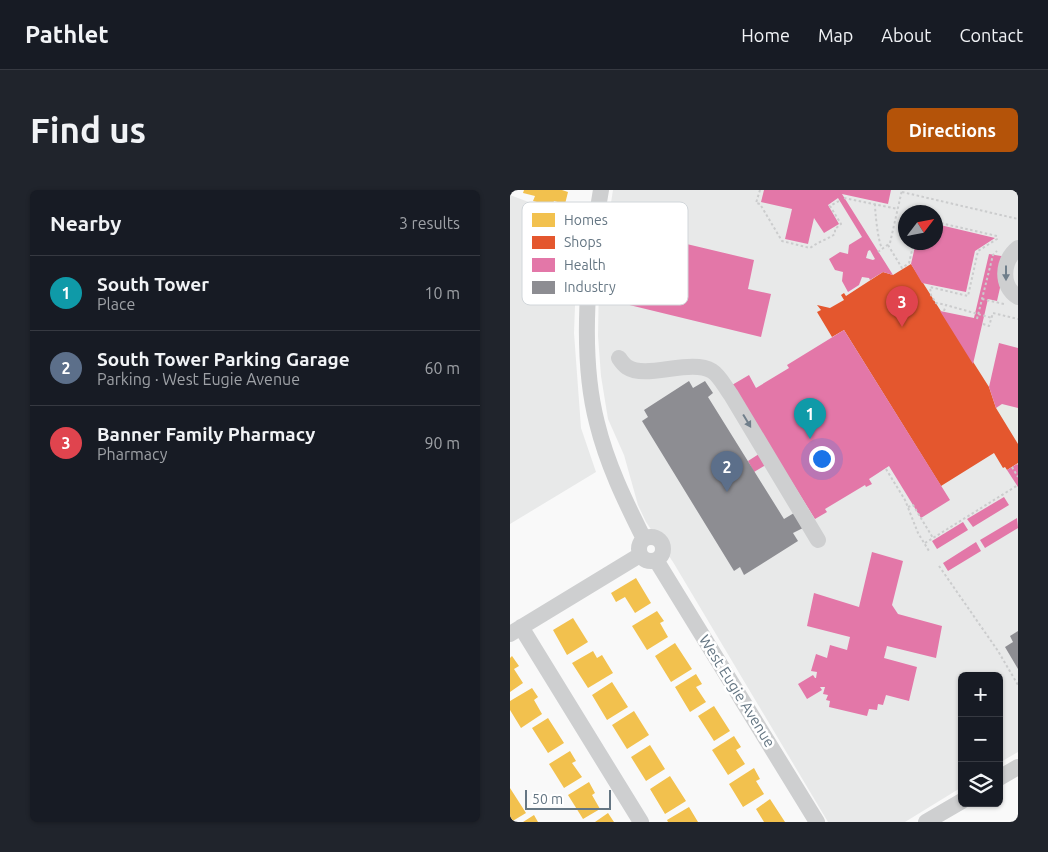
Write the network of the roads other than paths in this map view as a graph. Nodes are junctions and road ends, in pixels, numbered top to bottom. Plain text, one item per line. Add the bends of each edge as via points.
1 (1018, 248) edge
2 (1013, 302) edge
3 (588, 305) edge
4 (619, 358) dead end
5 (644, 539) junction
6 (818, 540) dead end
7 (640, 555) junction
8 (656, 560) junction
9 (516, 631) edge
10 (1018, 766) edge
11 (1003, 775) edge
12 (958, 802) edge
13 (640, 822) edge
14 (817, 822) edge
15 (926, 822) edge

1 -> 2 street via 1008,258 1005,272
3 - 5 street via 587,362 596,422 617,484
4 -> 6 street via 628,368 638,371 698,367 711,371 721,380
5 - 7 street via 638,548
5 - 8 street via 655,538 662,545 663,552
7 - 8 street via 645,560
7 - 9 street
8 - 14 street, West Eugie Avenue
9 - 13 street
10 - 11 street
12 - 15 street

